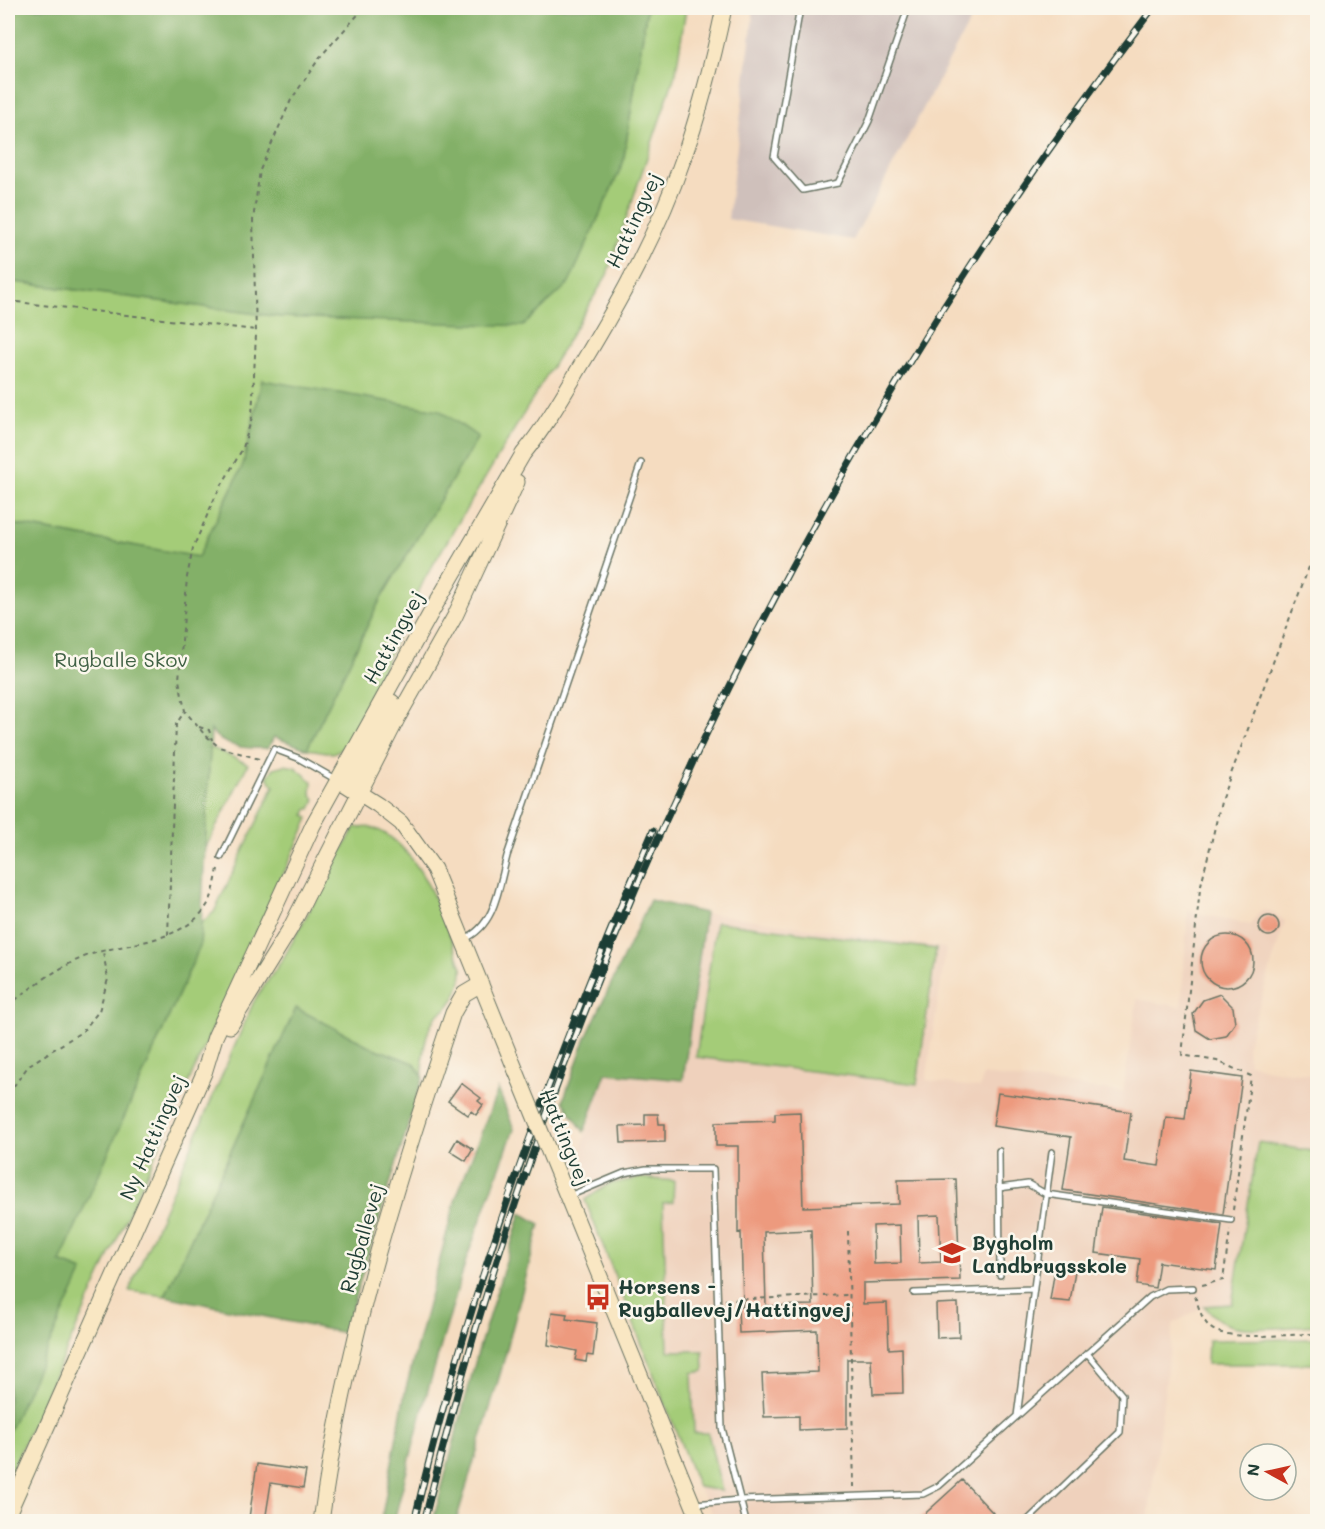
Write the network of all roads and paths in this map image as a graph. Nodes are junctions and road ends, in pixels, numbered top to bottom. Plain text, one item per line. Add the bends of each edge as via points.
1 (364, 8) edge
2 (724, 8) edge
3 (800, 8) edge
4 (908, 8) edge
5 (8, 301) edge
6 (255, 330) junction
7 (540, 434) junction
8 (641, 463) dead end
9 (1317, 543) edge
10 (433, 609) junction
11 (185, 711) junction
12 (199, 728) junction
13 (212, 740) junction
14 (268, 762) junction
15 (337, 779) junction
16 (359, 792) junction
17 (221, 857) joint
18 (168, 935) junction
19 (464, 939) junction
20 (103, 950) junction
21 (481, 984) junction
22 (8, 1005) edge
23 (204, 1073) junction
24 (8, 1094) edge
25 (999, 1151) dead end
26 (1052, 1152) dead end
27 (999, 1188) junction
28 (1046, 1194) junction
29 (567, 1197) junction
30 (1231, 1220) junction
31 (848, 1231) dead end
32 (1000, 1275) dead end
33 (1193, 1288) junction
34 (1034, 1289) junction
35 (914, 1293) dead end
36 (848, 1295) junction
37 (718, 1300) junction
38 (1317, 1334) edge
39 (1087, 1353) junction
40 (1017, 1416) junction
41 (854, 1496) junction
42 (739, 1500) junction
43 (693, 1504) junction
44 (8, 1514) edge
45 (321, 1521) edge
46 (700, 1521) edge
47 (746, 1521) edge
48 (1026, 1521) edge

1 - 6 path via 320,57 291,100 260,170 254,220
2 - 7 street, Hattingvej via 685,153 661,213 596,341
3 - 4 lane via 774,157 804,190 838,183 869,120
5 - 6 path
6 - 11 path via 252,417 243,448 192,549 179,680
7 - 10 street, Hattingvej via 523,454
7 - 16 street, Hattingvej via 455,616
8 - 19 lane via 507,856 489,921
9 - 30 path via 1222,798 1200,889 1182,1055 1217,1061 1251,1076
10 - 15 street, Hattingvej
10 - 16 street via 414,658 355,769 353,779
11 - 12 path
11 - 18 path via 176,724
12 - 13 path
12 - 13 path via 209,730
13 - 14 path via 219,747
14 - 15 lane via 274,749
14 - 17 lane
15 - 16 street, Hattingvej
15 - 23 street, Ny Hattingvej via 215,1037
16 - 19 street, Hattingvej via 401,823 434,869
16 - 23 street, Hattingvej via 290,928 254,982
17 - 18 path via 210,900 195,918
18 - 20 path
19 - 21 street, Hattingvej
20 - 22 path via 32,986
20 - 24 path via 108,979 99,1011 83,1031 29,1065
21 - 29 street, Hattingvej, bridge
21 - 45 street, Rugballevej via 464,994 453,1013 370,1279 346,1380
23 - 44 street, Ny Hattingvej
25 - 27 lane
26 - 28 lane
27 - 28 lane via 1028,1184
27 - 32 lane
28 - 30 lane
28 - 34 lane
29 - 37 lane via 624,1173 646,1169 713,1169
29 - 43 street, Hattingvej
30 - 33 path via 1223,1280
31 - 36 path
33 - 38 path via 1201,1315 1214,1331 1236,1335
33 - 39 lane via 1166,1289 1150,1297
34 - 35 lane
34 - 40 lane
36 - 37 path
36 - 41 path
37 - 42 lane via 722,1428
39 - 40 lane
39 - 48 lane via 1122,1395 1120,1432
40 - 41 lane via 939,1486 923,1494
41 - 42 lane
42 - 43 lane
42 - 47 lane
43 - 46 street, Hattingvej

